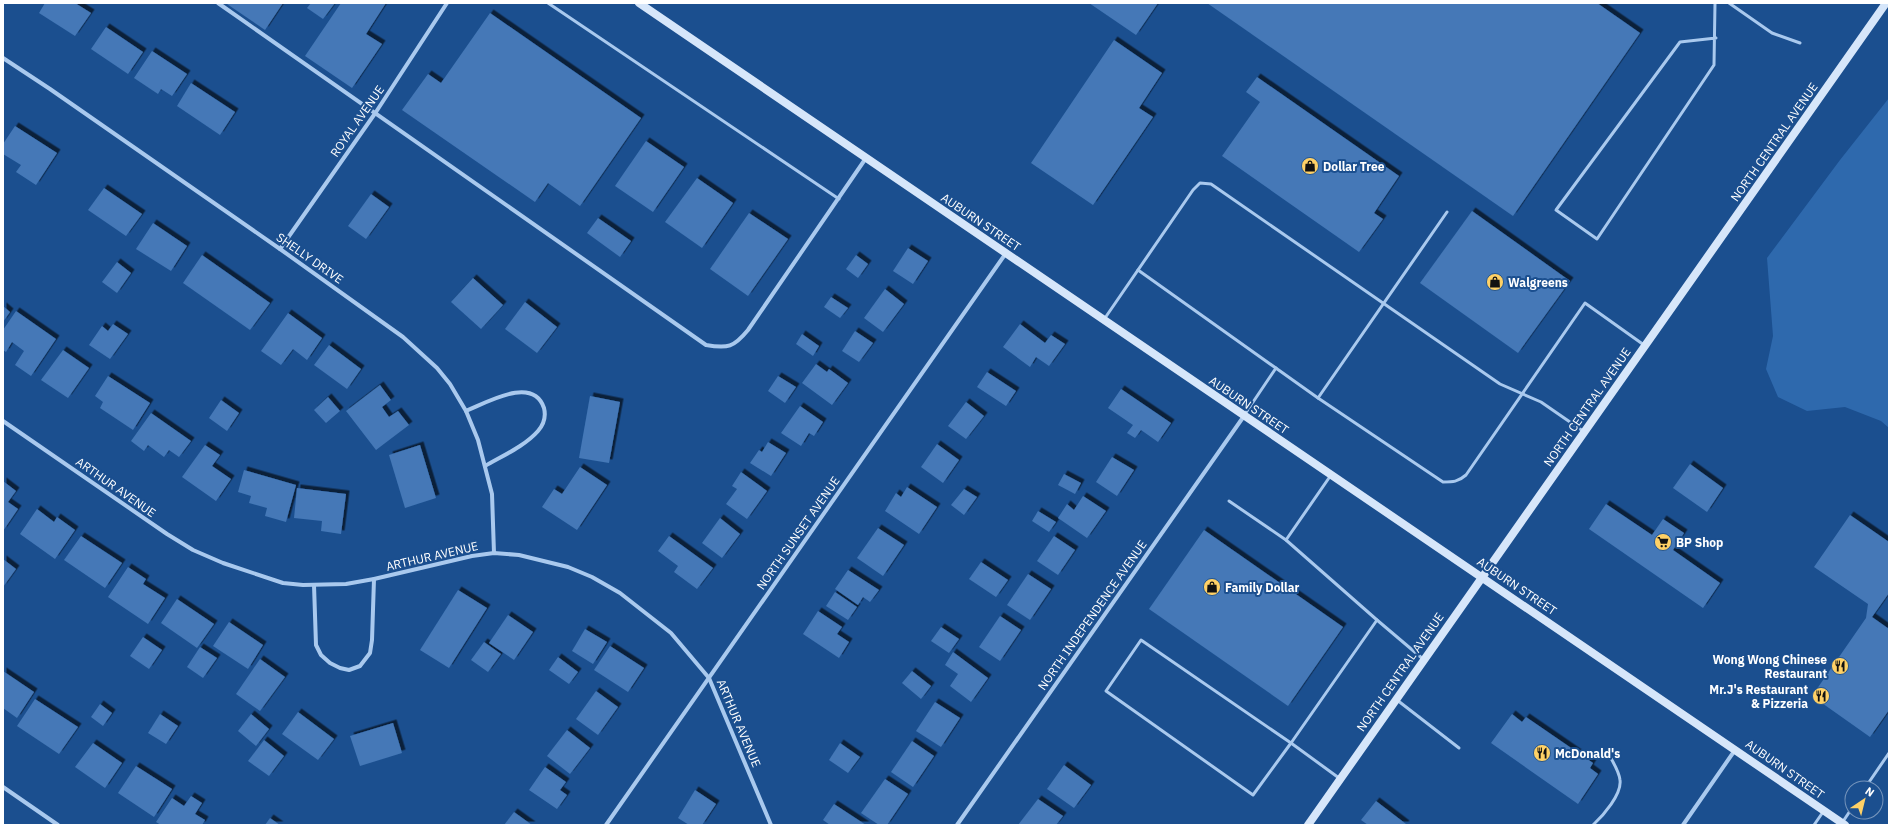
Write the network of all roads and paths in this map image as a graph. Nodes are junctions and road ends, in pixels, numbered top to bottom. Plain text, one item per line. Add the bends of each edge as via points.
1 (218, 3) edge
2 (447, 3) edge
3 (548, 3) edge
4 (639, 3) edge
5 (1715, 3) edge
6 (1729, 3) edge
7 (1886, 3) edge
8 (1716, 38) junction
9 (1800, 43) dead end
10 (3, 58) edge
11 (376, 112) junction
12 (866, 158) junction
13 (839, 199) junction
14 (1447, 212) dead end
15 (280, 248) junction
16 (1006, 253) junction
17 (1138, 270) junction
18 (1383, 304) junction
19 (1103, 320) junction
20 (1645, 346) junction
21 (1276, 368) junction
22 (1521, 394) junction
23 (1318, 398) junction
24 (466, 411) junction
25 (1244, 416) junction
26 (3, 421) edge
27 (1584, 432) junction
28 (485, 466) junction
29 (1331, 475) junction
30 (1229, 501) dead end
31 (1286, 540) junction
32 (494, 554) junction
33 (1482, 576) junction
34 (374, 579) junction
35 (314, 585) junction
36 (1377, 620) junction
37 (1424, 659) junction
38 (709, 678) junction
39 (1395, 699) junction
40 (1291, 743) junction
41 (1459, 748) dead end
42 (1736, 750) junction
43 (1889, 753) edge
44 (1609, 755) dead end
45 (1340, 778) junction
46 (1870, 780) edge
47 (3, 787) edge
48 (1824, 810) junction
49 (1844, 824) edge
50 (58, 825) edge
51 (606, 825) edge
52 (771, 825) edge
53 (957, 825) edge
54 (1308, 825) edge
55 (1594, 825) edge
56 (1683, 825) edge
57 (1814, 825) edge

1 - 11 street
2 - 11 street, ROYAL AVENUE
3 - 13 lane
4 - 12 main road, AUBURN STREET
5 - 8 lane
6 - 9 lane via 1772,33
7 - 20 main road, NORTH CENTRAL AVENUE
8 - 8 lane via 1714,65 1598,239 1556,210 1680,42
10 - 15 street, SHELLY DRIVE
11 - 13 street via 706,345 731,346 738,342
11 - 15 street, ROYAL AVENUE
12 - 13 street
12 - 16 main road, AUBURN STREET
14 - 18 lane
15 - 24 street, SHELLY DRIVE via 419,350 450,384
16 - 19 main road, AUBURN STREET
16 - 38 street, NORTH SUNSET AVENUE
17 - 18 lane via 1193,190 1200,183 1206,182 1217,187
17 - 19 lane
17 - 21 lane
18 - 22 lane via 1500,384
18 - 23 lane
19 - 25 main road, AUBURN STREET
20 - 22 lane via 1585,303
20 - 27 main road, NORTH CENTRAL AVENUE
21 - 23 lane
21 - 25 lane
22 - 23 lane via 1466,475 1455,482 1443,482
22 - 27 lane via 1541,402
24 - 28 street, SHELLY DRIVE
24 - 28 street via 511,393 530,393 542,404 544,422 539,430
25 - 29 main road, AUBURN STREET
25 - 53 street, NORTH INDEPENDENCE AVENUE
26 - 35 street, ARTHUR AVENUE via 193,550 282,583
27 - 33 main road, NORTH CENTRAL AVENUE
28 - 32 street, SHELLY DRIVE via 492,494
29 - 31 lane
29 - 33 main road, AUBURN STREET
30 - 31 lane
31 - 36 lane
32 - 34 street, ARTHUR AVENUE via 472,556
32 - 38 street, ARTHUR AVENUE via 519,555 568,568 592,577 620,593 670,633
33 - 37 main road, NORTH CENTRAL AVENUE
33 - 42 main road, AUBURN STREET
34 - 35 street, ARTHUR AVENUE via 346,584
34 - 35 street via 370,654 360,666 350,670 330,663 321,655 316,645
36 - 37 lane
36 - 40 lane
37 - 39 main road, NORTH CENTRAL AVENUE
38 - 51 street, NORTH SUNSET AVENUE
38 - 52 street, ARTHUR AVENUE
39 - 41 lane
39 - 45 main road, NORTH CENTRAL AVENUE
40 - 40 lane via 1141,640 1106,691 1253,795
40 - 45 lane
42 - 48 main road, AUBURN STREET
42 - 56 street
43 - 46 lane
44 - 55 lane via 1620,781 1618,791
45 - 54 main road, NORTH CENTRAL AVENUE
47 - 50 street
48 - 49 main road, AUBURN STREET
48 - 57 lane

